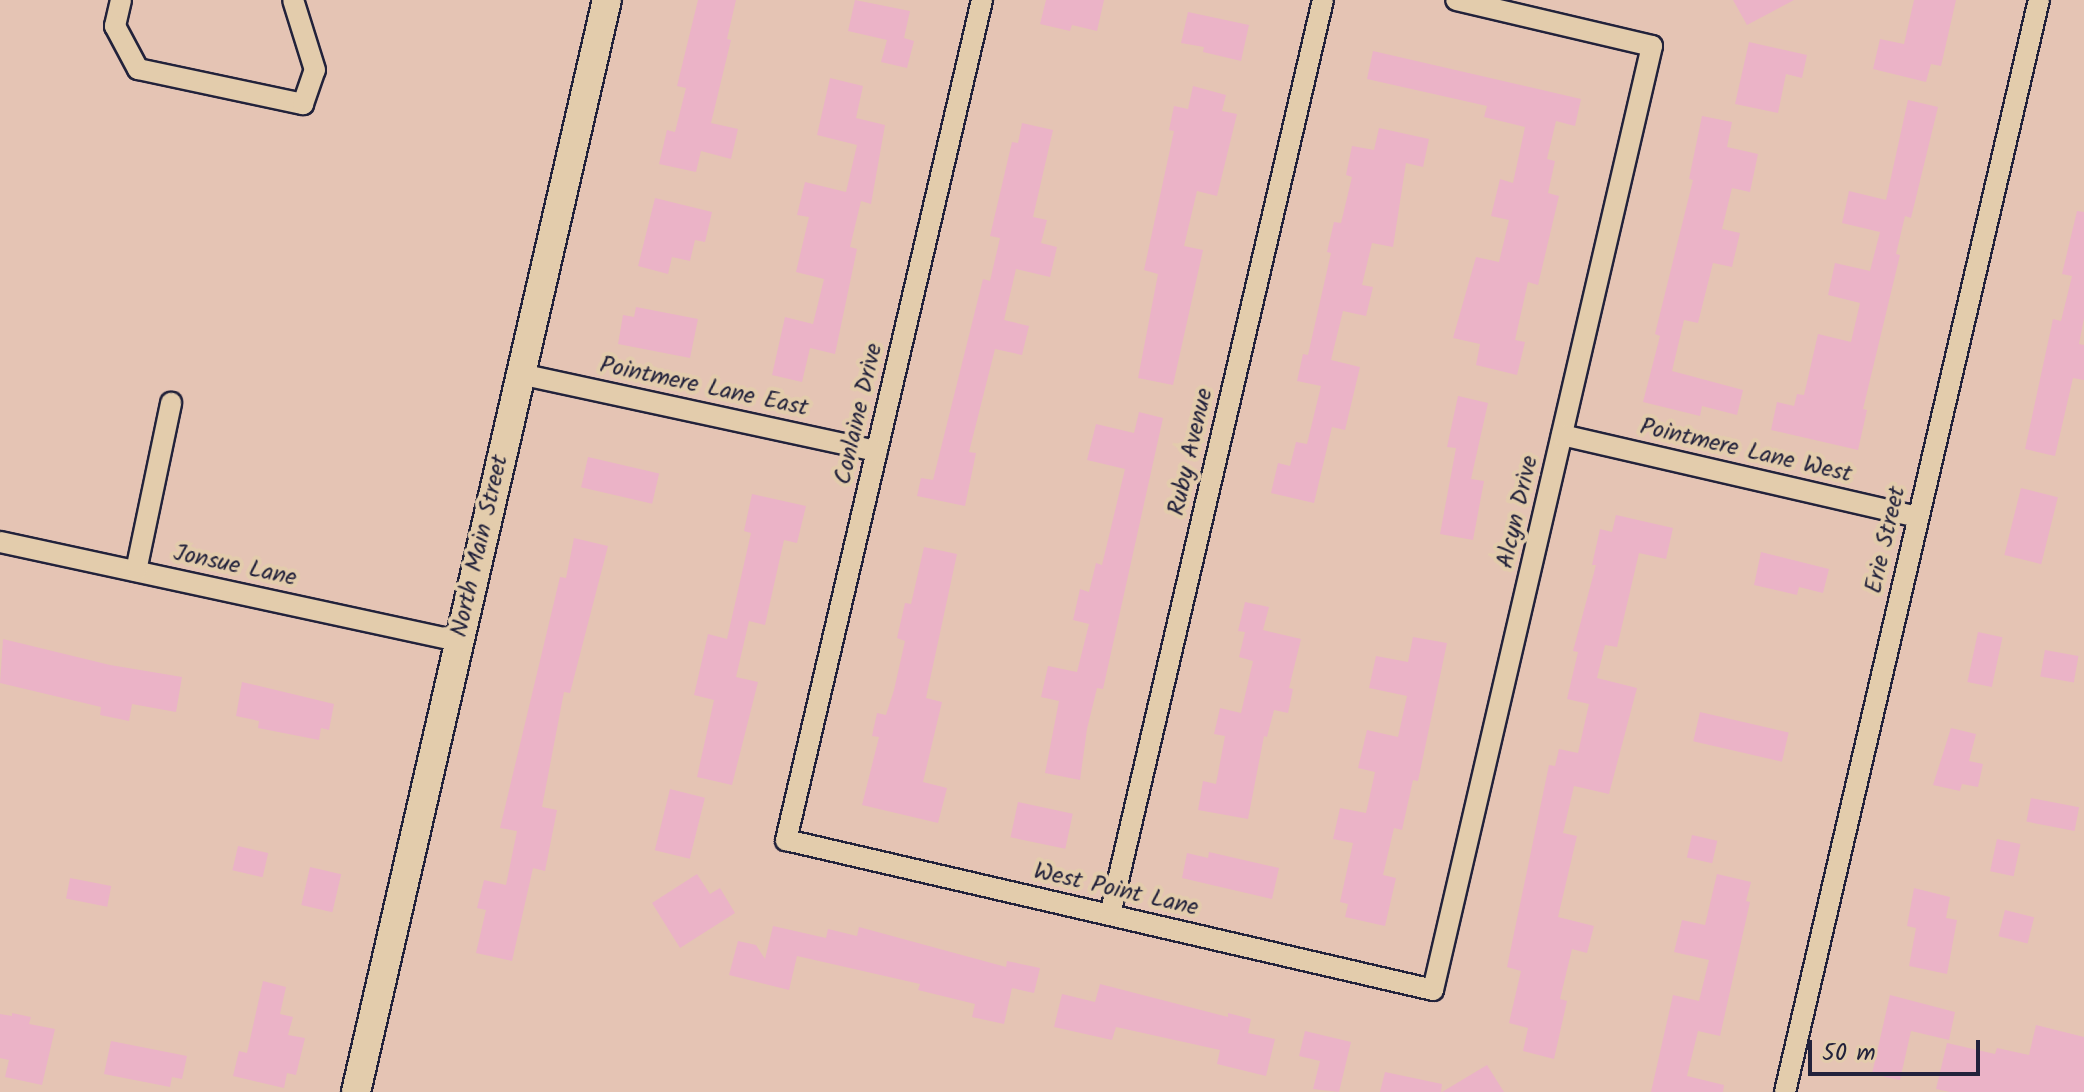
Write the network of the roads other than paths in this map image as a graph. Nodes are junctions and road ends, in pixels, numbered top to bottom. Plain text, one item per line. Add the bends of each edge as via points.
1 (121, 0) edge
2 (293, 0) edge
3 (607, 0) edge
4 (982, 0) edge
5 (1323, 0) edge
6 (1456, 0) edge
7 (2039, 0) edge
8 (520, 374) junction
9 (171, 403) dead end
10 (1562, 435) junction
11 (877, 451) junction
12 (1918, 517) junction
13 (0, 542) edge
14 (136, 571) junction
15 (458, 641) junction
16 (786, 840) joint
17 (1110, 915) junction
18 (1433, 990) joint
19 (356, 1092) edge
20 (1785, 1092) edge

1 - 2 street via 115,26 138,69 303,104 315,70
3 - 8 main road, North Main Street
4 - 11 street, Conlaine Drive
5 - 17 street, Ruby Avenue
6 - 10 street, Alcyn Drive via 1652,46
7 - 12 street, Erie Street
8 - 11 street, Pointmere Lane East
8 - 15 main road, North Main Street
9 - 14 street
10 - 12 street, Pointmere Lane West
10 - 18 street, Alcyn Drive
11 - 16 street, Conlaine Drive
12 - 20 street, Erie Street
13 - 14 street, Jonsue Lane
14 - 15 street, Jonsue Lane
15 - 19 main road, North Main Street
16 - 17 street, West Point Lane
17 - 18 street, West Point Lane

